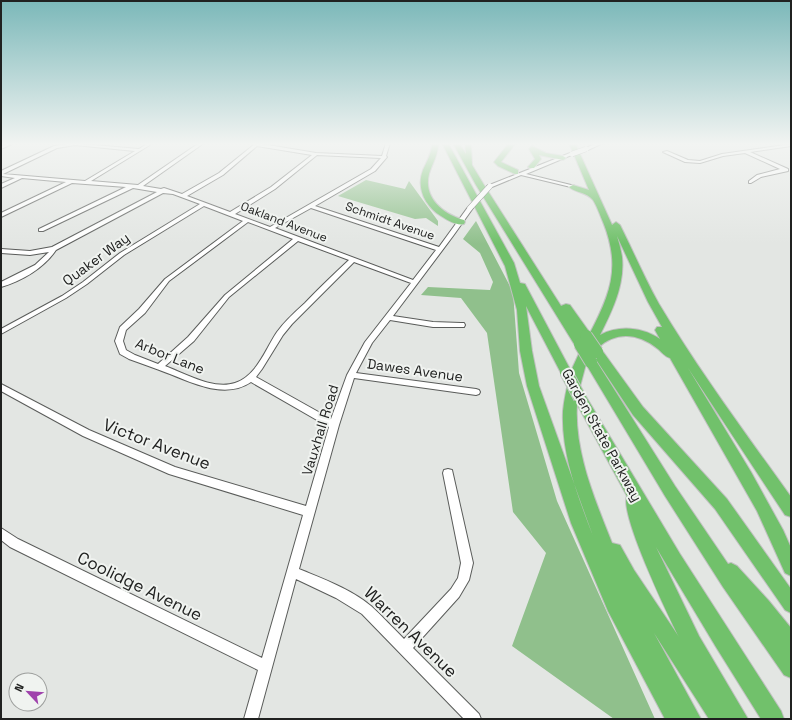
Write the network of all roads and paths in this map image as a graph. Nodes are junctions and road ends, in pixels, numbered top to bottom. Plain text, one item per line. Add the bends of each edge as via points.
1 (587, 176) joint
2 (21, 177) joint
3 (96, 177) edge
4 (154, 177) edge
5 (217, 177) edge
6 (287, 177) edge
7 (362, 177) edge
8 (425, 177) edge
9 (463, 177) edge
10 (475, 177) edge
11 (505, 177) edge
12 (512, 177) edge
13 (532, 177) edge
14 (591, 177) edge
15 (757, 177) edge
16 (72, 181) junction
17 (87, 182) junction
18 (751, 182) dead end
19 (1, 186) edge
20 (132, 186) junction
21 (490, 186) junction
22 (139, 187) junction
23 (573, 187) junction
24 (164, 190) junction
25 (183, 196) junction
26 (596, 198) junction
27 (204, 204) junction
28 (311, 206) junction
29 (230, 214) junction
30 (1, 215) edge
31 (248, 220) junction
32 (461, 222) junction
33 (270, 229) junction
34 (41, 230) dead end
35 (297, 239) junction
36 (54, 249) junction
37 (440, 250) junction
38 (1, 251) edge
39 (352, 260) junction
40 (508, 263) junction
41 (414, 282) junction
42 (1, 285) edge
43 (653, 302) junction
44 (388, 317) junction
45 (460, 325) dead end
46 (1, 332) edge
47 (589, 360) junction
48 (679, 364) junction
49 (159, 367) junction
50 (351, 374) junction
51 (250, 378) junction
52 (1, 387) edge
53 (476, 392) dead end
54 (334, 425) junction
55 (448, 473) dead end
56 (772, 482) junction
57 (631, 489) junction
58 (791, 505) edge
59 (591, 509) junction
60 (791, 510) edge
61 (310, 512) junction
62 (1, 533) edge
63 (705, 545) junction
64 (791, 567) edge
65 (293, 572) junction
66 (791, 604) edge
67 (791, 644) edge
68 (404, 648) junction
69 (266, 667) junction
70 (791, 668) edge
71 (251, 719) edge
72 (474, 719) edge
73 (677, 719) edge
74 (690, 719) edge
75 (721, 719) edge
76 (737, 719) edge
77 (773, 719) edge

1 - 23 highway via 585,186
1 - 26 highway
2 - 16 street, Oakland Avenue
2 - 19 street
3 - 17 street
4 - 22 street
5 - 25 street
6 - 29 street
7 - 28 street
8 - 32 highway via 426,192 438,212
9 - 40 highway, Garden State Parkway
10 - 47 highway, Garden State Parkway, bridge via 583,340
11 - 21 street, Vauxhall Road
12 - 21 street, Vauxhall Road
13 - 23 street
14 - 43 highway
15 - 18 street
16 - 17 street, Oakland Avenue
16 - 30 street
17 - 20 street, Oakland Avenue
20 - 22 street, Oakland Avenue
20 - 34 street
21 - 32 street, Vauxhall Road, bridge
22 - 24 street, Oakland Avenue
23 - 26 highway
24 - 25 street, Oakland Avenue
24 - 36 street
25 - 27 street, Oakland Avenue
26 - 47 highway via 616,247 618,261 614,291
27 - 29 street, Oakland Avenue
27 - 46 street, Quaker Way via 122,254 64,297
28 - 33 street
28 - 37 street, Schmidt Avenue
29 - 31 street, Oakland Avenue
31 - 33 street, Oakland Avenue
31 - 49 street, Arbor Lane via 172,275 123,329 119,341 123,352
32 - 37 street, Vauxhall Road
33 - 35 street, Oakland Avenue
35 - 39 street, Oakland Avenue
35 - 49 street via 227,296 187,342
36 - 38 street via 30,253
36 - 42 street via 36,267
37 - 41 street, Vauxhall Road
39 - 41 street, Oakland Avenue
39 - 51 street via 282,330
40 - 57 highway, Garden State Parkway, bridge
40 - 73 highway via 522,310 528,365 535,395 579,523 620,617
41 - 44 street, Vauxhall Road
43 - 48 highway via 655,317
43 - 56 highway via 708,390
44 - 45 street via 422,324
44 - 50 street, Vauxhall Road via 368,342
47 - 48 highway via 591,348 601,338 618,332 654,340
47 - 59 highway via 571,395 570,428 576,462
47 - 63 highway, Garden State Parkway
47 - 66 highway via 721,504
48 - 64 highway via 754,491
49 - 51 street, Arbor Lane via 214,387 233,386
50 - 53 street, Dawes Avenue
50 - 54 street, Vauxhall Road
51 - 54 street
52 - 61 street, Victor Avenue via 86,433 173,471
54 - 61 street, Vauxhall Road
55 - 68 street via 467,563 463,580 455,593
56 - 58 highway
56 - 60 highway
57 - 76 highway via 639,527 677,612 692,643
57 - 77 highway, Garden State Parkway via 713,626
59 - 74 highway via 633,612
59 - 75 highway via 625,570
61 - 65 street, Vauxhall Road
62 - 69 street, Coolidge Avenue via 21,546
63 - 67 highway via 763,607
63 - 70 highway, Garden State Parkway
65 - 68 street, Warren Avenue via 354,600
65 - 69 street, Vauxhall Road
68 - 72 street, Warren Avenue
69 - 71 street, Vauxhall Road

